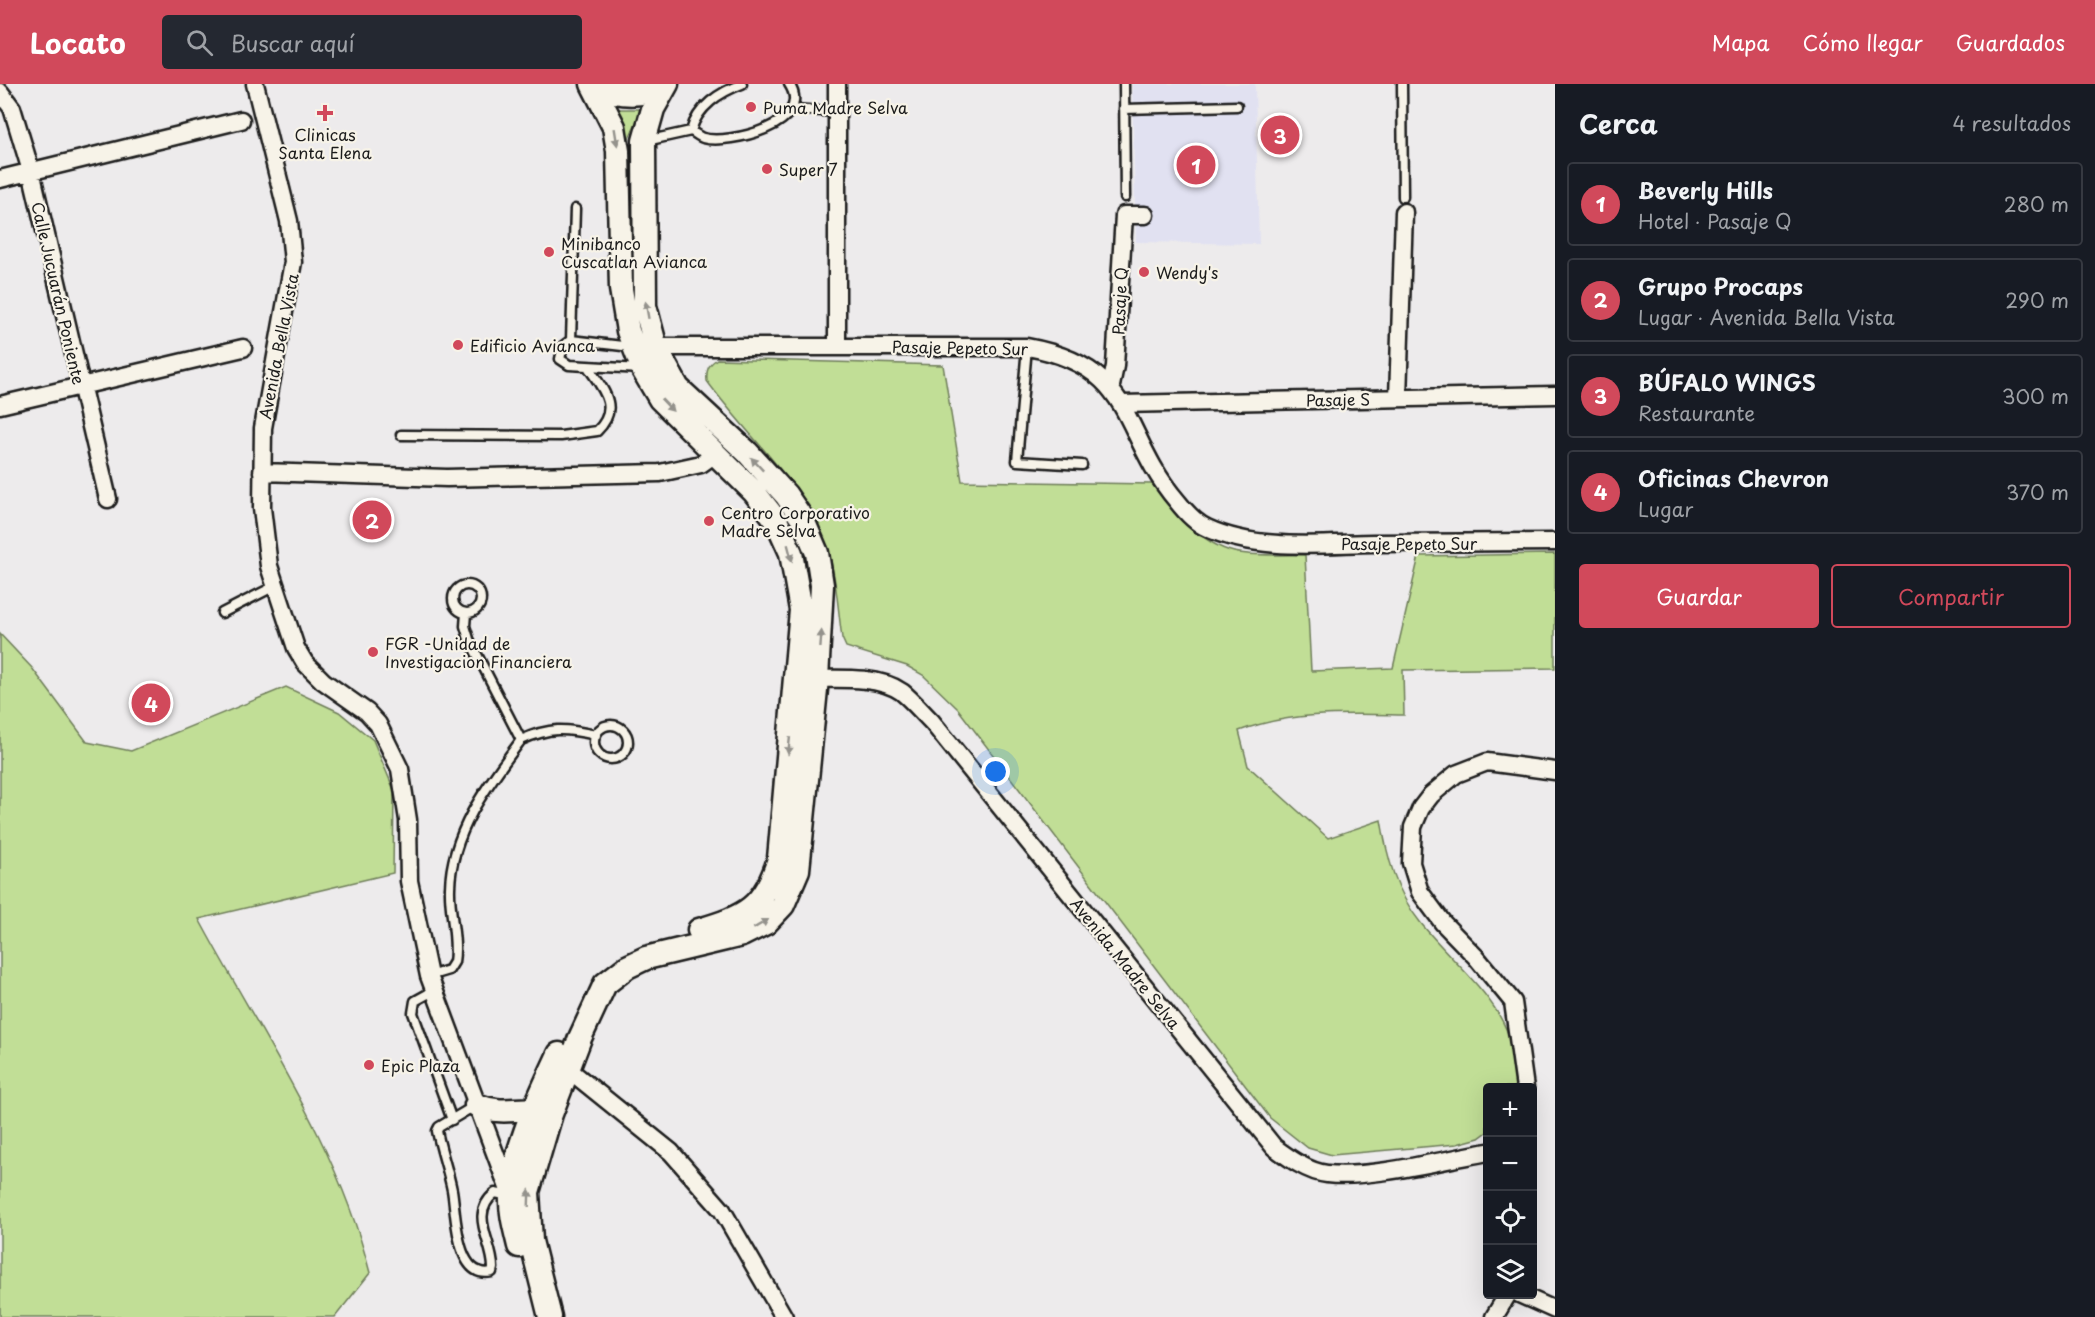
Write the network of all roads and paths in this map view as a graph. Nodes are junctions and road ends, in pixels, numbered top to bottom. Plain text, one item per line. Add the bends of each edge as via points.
1 (255, 84) edge
2 (592, 84) edge
3 (599, 84) edge
4 (660, 84) edge
5 (667, 84) edge
6 (742, 84) edge
7 (789, 84) edge
8 (837, 84) edge
9 (1124, 84) edge
10 (1402, 84) edge
11 (0, 92) edge
12 (1237, 106) dead end
13 (793, 109) junction
14 (1124, 109) junction
15 (837, 112) junction
16 (241, 120) dead end
17 (691, 130) junction
18 (644, 141) junction
19 (31, 171) junction
20 (0, 179) edge
21 (1125, 197) dead end
22 (1404, 204) joint
23 (575, 209) dead end
24 (1145, 215) dead end
25 (572, 340) junction
26 (1027, 346) junction
27 (645, 347) junction
28 (837, 347) junction
29 (243, 348) dead end
30 (588, 367) junction
31 (644, 370) junction
32 (81, 385) junction
33 (1111, 386) junction
34 (1555, 395) edge
35 (1398, 398) junction
36 (1121, 404) junction
37 (0, 405) edge
38 (401, 435) dead end
39 (715, 454) junction
40 (1082, 465) dead end
41 (262, 472) junction
42 (108, 499) dead end
43 (1555, 542) edge
44 (275, 586) junction
45 (222, 613) dead end
46 (466, 613) dead end
47 (807, 679) junction
48 (596, 735) junction
49 (521, 740) junction
50 (1555, 771) edge
51 (432, 983) junction
52 (562, 1066) junction
53 (1524, 1083) edge
54 (476, 1105) junction
55 (543, 1112) junction
56 (452, 1120) junction
57 (1483, 1153) edge
58 (511, 1196) junction
59 (1505, 1299) edge
60 (1530, 1299) edge
61 (1555, 1310) edge
62 (535, 1317) edge
63 (550, 1317) edge
64 (784, 1317) edge
65 (1494, 1317) edge

1 - 41 street, Avenida Bella Vista via 280,162 293,262 267,396
2 -> 27 street via 614,127 618,151 621,289 628,331
3 - 4 highway via 621,91
5 - 18 street via 653,109
6 - 17 lane via 712,100 695,117
7 - 13 lane via 793,90
8 - 15 street
9 - 14 lane
10 - 22 lane
11 - 19 street, Calle Jucuarán Poniente via 12,108
12 - 14 lane
13 - 15 lane
13 - 17 lane via 784,121 724,139 702,138
14 - 21 lane
15 - 28 street
16 - 19 street
17 - 18 lane
27 -> 18 street
19 - 20 street
19 - 32 street, Calle Jucuarán Poniente
22 - 35 street
23 - 25 lane
24 - 33 street, Pasaje Q via 1118,216 1115,366
25 - 27 lane
25 - 30 lane via 563,346 560,359 563,363
26 - 28 street, Pasaje Pepeto Sur
26 - 33 street, Pasaje Pepeto Sur via 1081,362
26 - 40 lane via 1017,461
27 - 28 street, Pasaje Pepeto Sur
27 - 31 street
47 -> 27 street via 822,585 817,553 803,520 747,452 678,388
29 - 32 street
30 - 31 lane
30 - 38 lane via 609,402 609,414 597,431 561,436
31 -> 39 street via 660,399
32 - 37 street
32 - 42 street, Calle Jucuarán Poniente
33 - 36 street, Pasaje Pepeto Sur
34 - 35 street, Pasaje S
35 - 36 street, Pasaje S
36 - 43 street, Pasaje Pepeto Sur via 1169,491 1206,528 1255,542
39 - 41 street via 701,464 660,473 447,478
39 -> 47 street via 754,492 785,537 801,610
41 - 44 street, Avenida Bella Vista via 265,531
44 - 45 lane
44 - 51 street, Avenida Bella Vista via 305,663 367,712 391,746 406,800 409,881
46 - 49 lane via 465,626 473,647
47 - 52 street via 798,870 783,905 766,922 742,934 646,958 627,967 605,984
47 - 57 street, Avenida Madre Selva via 885,684 913,702 1274,1147 1294,1162 1325,1174 1360,1174
48 - 48 lane via 594,746 605,758 621,757 628,748 628,737 621,728 609,725
48 - 49 lane via 542,730
49 - 51 lane via 495,775 459,837 450,888 454,962
50 - 53 street via 1487,762 1456,774 1420,808 1413,827 1411,863 1420,892 1513,1002
51 - 54 street, Avenida Bella Vista via 465,1058
51 - 56 lane via 415,1001 413,1013
52 - 55 street
52 - 64 street via 671,1152 723,1210
54 - 55 street via 507,1113
54 - 56 lane
54 - 58 street, Avenida Bella Vista
55 - 58 street via 515,1168
63 -> 55 street via 531,1241 528,1192
56 - 58 lane via 437,1131 452,1192 454,1225 465,1255 482,1272 492,1272 493,1264 481,1223 484,1207 495,1193
58 - 62 street
59 - 65 street
60 - 61 street

